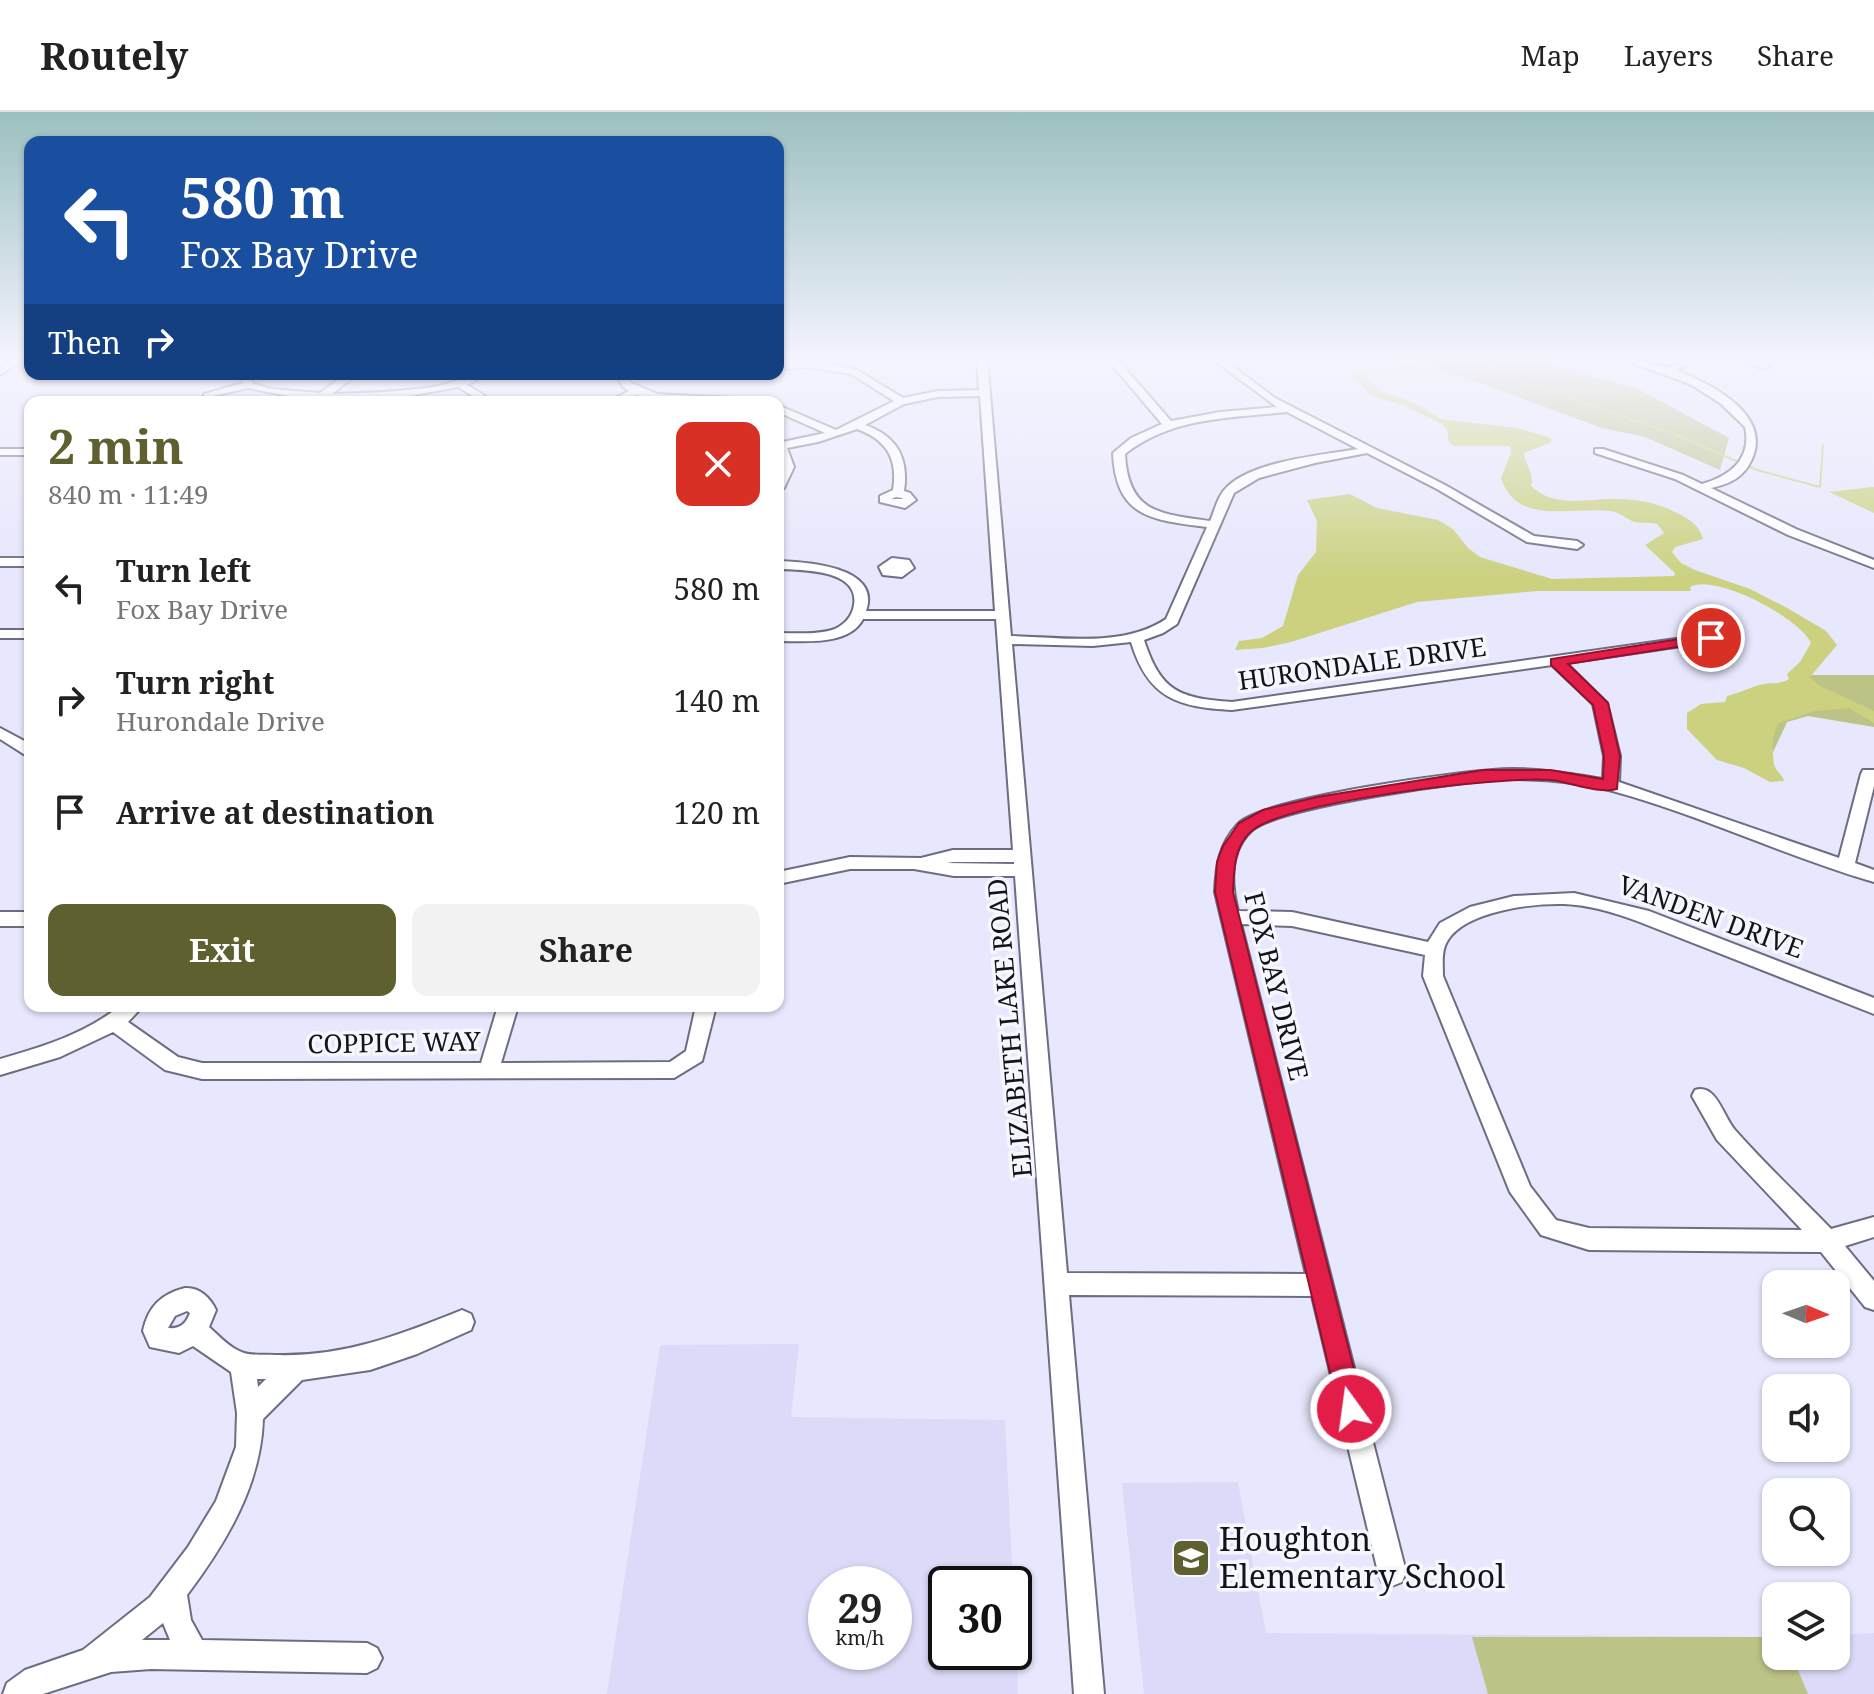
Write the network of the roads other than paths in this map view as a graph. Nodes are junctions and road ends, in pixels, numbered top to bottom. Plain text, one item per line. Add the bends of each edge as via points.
1 (838, 433) edge
2 (877, 433) edge
3 (988, 433) edge
4 (1145, 433) edge
5 (1334, 433) edge
6 (1753, 433) edge
7 (835, 434) joint
8 (784, 445) edge
9 (1368, 450) junction
10 (1599, 451) dead end
11 (24, 453) edge
12 (3, 455) edge
13 (784, 456) edge
14 (784, 475) edge
15 (1702, 487) junction
16 (898, 493) dead end
17 (1215, 525) junction
18 (1577, 545) dead end
19 (0, 562) edge
20 (24, 562) edge
21 (1874, 564) edge
22 (784, 566) edge
23 (859, 615) junction
24 (1004, 615) junction
25 (0, 634) edge
26 (24, 634) edge
27 (784, 637) edge
28 (1137, 638) junction
29 (1711, 638) dead end
30 (1005, 640) junction
31 (1557, 662) junction
32 (0, 733) edge
33 (24, 747) edge
34 (1869, 774) dead end
35 (1611, 785) junction
36 (1022, 863) junction
37 (1846, 866) junction
38 (1874, 876) edge
39 (784, 877) edge
40 (1231, 917) junction
41 (0, 919) edge
42 (24, 919) edge
43 (1435, 950) junction
44 (1874, 1006) edge
45 (126, 1012) edge
46 (506, 1012) edge
47 (705, 1012) edge
48 (113, 1022) junction
49 (0, 1067) edge
50 (489, 1070) junction
51 (1702, 1096) dead end
52 (1874, 1227) edge
53 (1827, 1241) junction
54 (1056, 1284) junction
55 (1319, 1285) junction
56 (1874, 1299) edge
57 (462, 1322) dead end
58 (195, 1331) dead end
59 (242, 1365) junction
60 (294, 1370) junction
61 (250, 1413) junction
62 (1392, 1572) dead end
63 (172, 1591) junction
64 (194, 1655) junction
65 (367, 1658) dead end
66 (92, 1662) junction
67 (18, 1694) edge
68 (1089, 1694) edge

1 - 7 street
2 - 16 street via 895,447 901,468
3 - 24 street, ELIZABETH LAKE ROAD
4 - 17 street via 1119,453 1122,490 1128,500 1149,513
5 - 9 street
6 - 15 street via 1736,474
7 - 8 street
9 - 17 street via 1247,477 1229,491
9 - 18 street via 1531,539
10 - 15 street
11 - 12 street
13 - 14 street
15 - 21 street via 1792,532
17 - 28 street via 1172,621 1163,630
19 - 20 street
22 - 23 street via 869,576 857,586
23 - 24 street
23 - 27 street via 838,632
24 - 30 street, ELIZABETH LAKE ROAD
25 - 26 street
28 - 30 street
28 - 31 street, HURONDALE DRIVE via 1160,686 1194,700 1232,706
29 - 31 street, HURONDALE DRIVE
30 - 36 street, ELIZABETH LAKE ROAD
31 - 35 street via 1600,703 1612,756
32 - 33 street
34 - 37 street
35 - 37 street, FOX BAY DRIVE
35 - 40 street, FOX BAY DRIVE via 1550,775 1483,775 1248,816 1225,862 1224,892
36 - 39 street via 954,870 914,863 831,865
36 - 54 street, ELIZABETH LAKE ROAD
37 - 38 street, FOX BAY DRIVE
40 - 43 street via 1292,919
40 - 55 street, FOX BAY DRIVE
41 - 42 street
43 - 44 street, VANDEN DRIVE via 1444,931 1468,914 1564,898 1643,916
43 - 53 street via 1433,976 1521,1192 1543,1223 1589,1239
45 - 48 street
46 - 50 street
47 - 50 street, COPPICE WAY via 699,1047 674,1070
48 - 49 street via 40,1056
48 - 50 street, COPPICE WAY via 172,1064 202,1071
51 - 53 street via 1725,1134
52 - 53 street
53 - 56 street
54 - 55 street
54 - 68 street, ELIZABETH LAKE ROAD
55 - 62 street, FOX BAY DRIVE
57 - 60 street via 380,1356
58 - 59 street
59 - 60 street
59 - 61 street
60 - 61 street
61 - 63 street via 249,1447 226,1511
63 - 64 street via 177,1623
63 - 66 street via 160,1607
64 - 65 street
64 - 66 street
66 - 67 street via 36,1681

